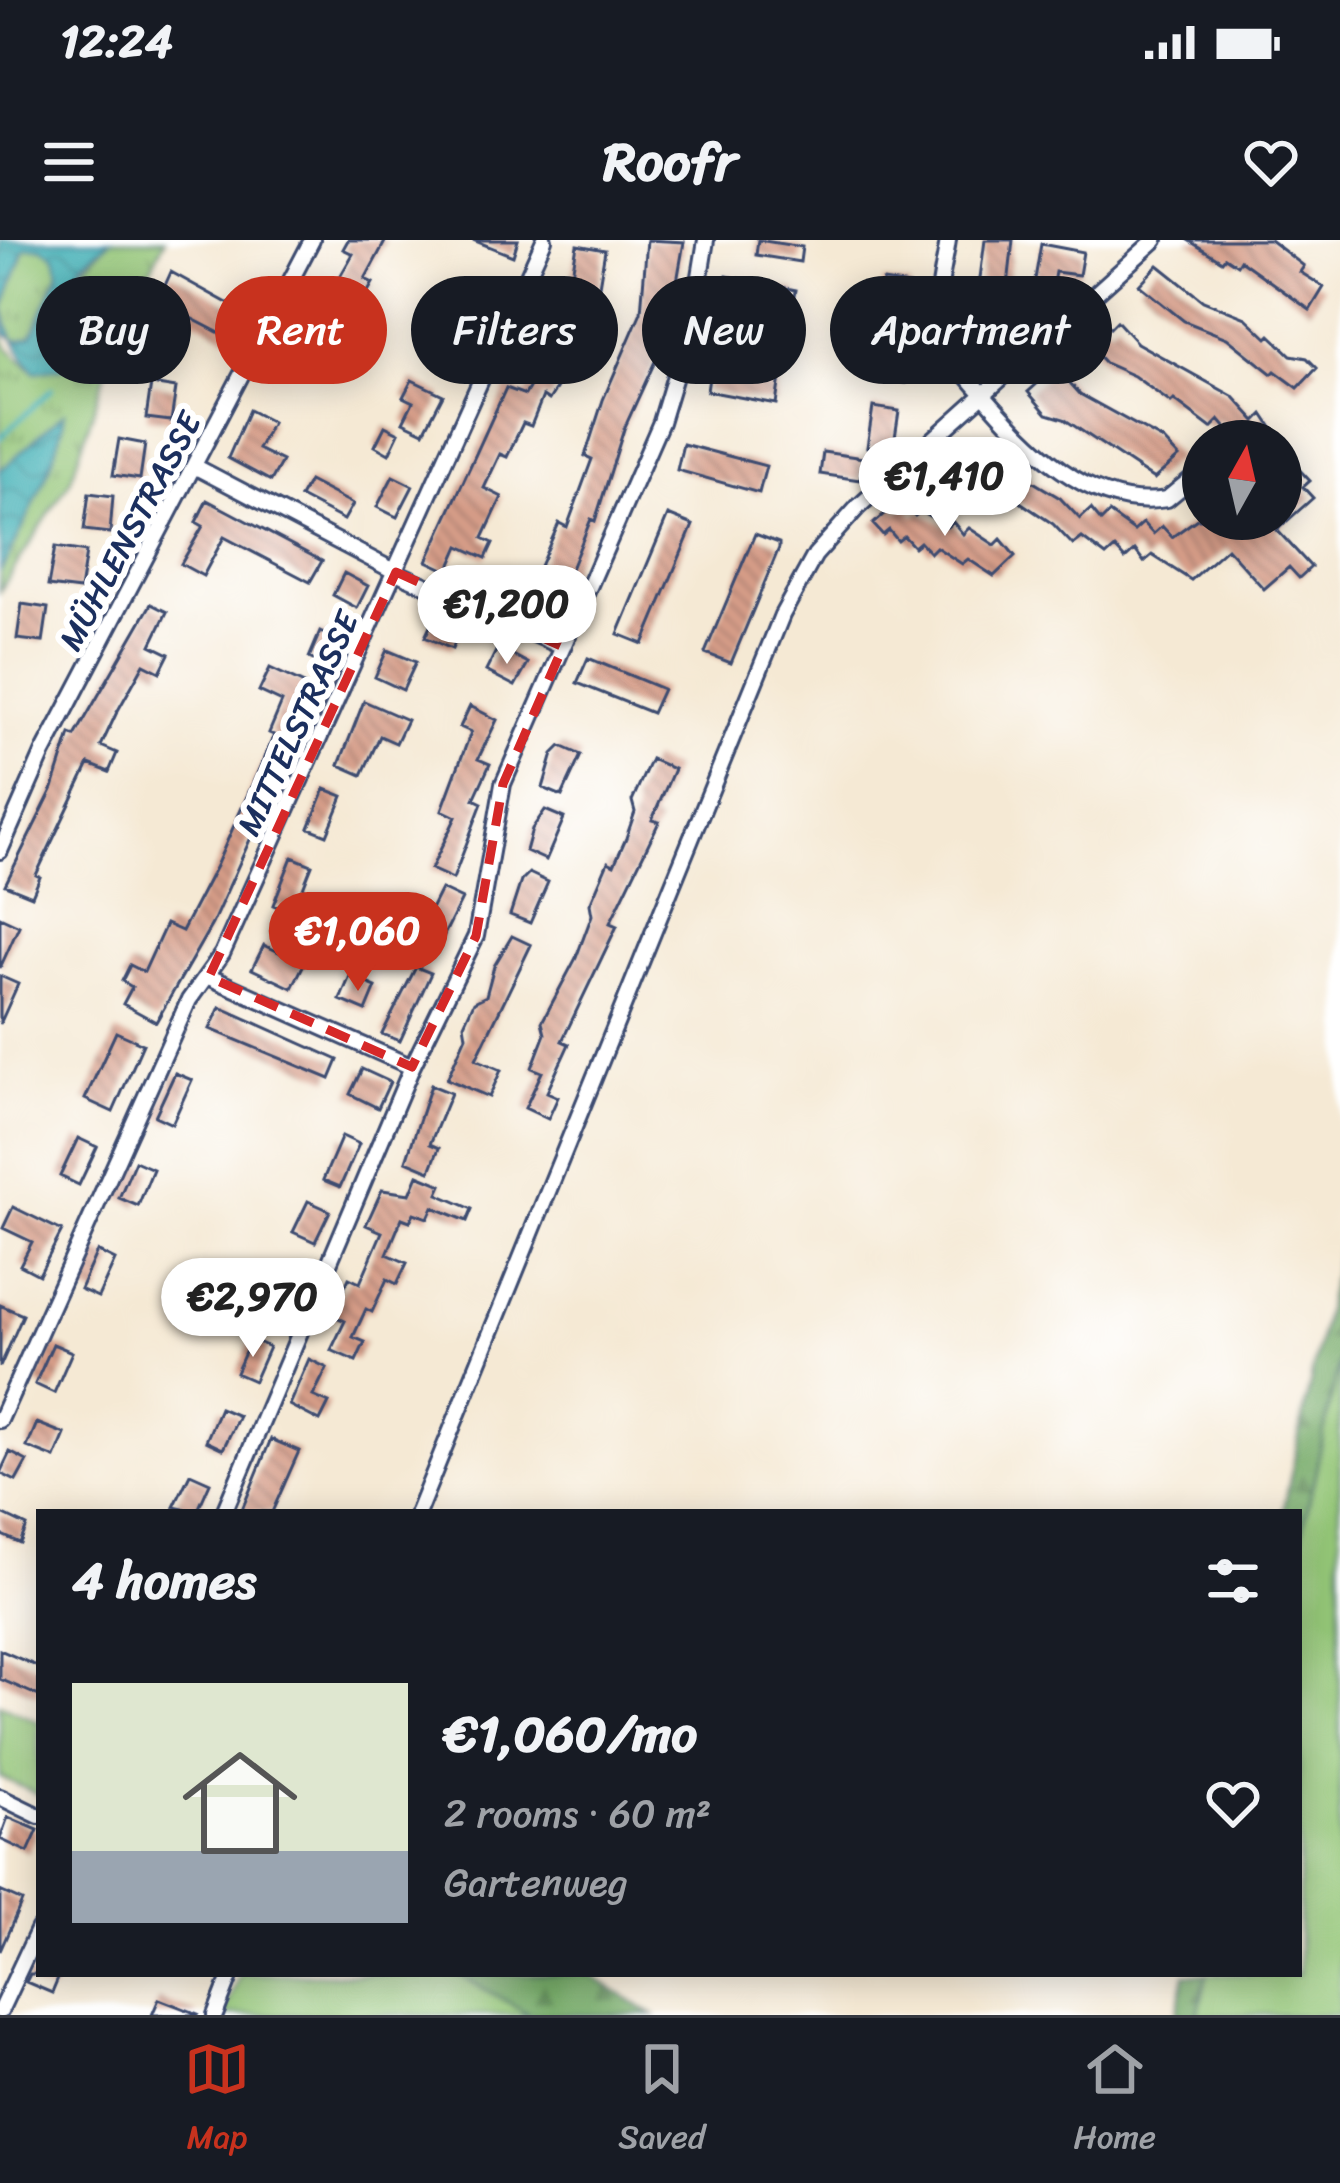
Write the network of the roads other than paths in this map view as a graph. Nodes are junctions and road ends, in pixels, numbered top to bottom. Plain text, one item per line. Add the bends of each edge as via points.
1 (312, 240) edge
2 (544, 240) edge
3 (706, 240) edge
4 (948, 240) edge
5 (1155, 240) edge
6 (983, 394) junction
7 (194, 466) junction
8 (1182, 485) edge
9 (396, 572) junction
10 (563, 647) junction
11 (0, 851) edge
12 (209, 977) junction
13 (412, 1067) junction
14 (0, 1420) edge
15 (225, 1509) edge
16 (419, 1509) edge
17 (0, 1797) edge
18 (36, 1815) edge
19 (36, 1934) edge
20 (230, 1977) edge
21 (0, 2011) edge
22 (214, 2015) edge

1 - 7 street, MÜHLENSTRASSE
2 - 9 street, MITTELSTRASSE
3 - 10 street via 671,395
4 - 6 street via 941,333
5 - 6 street
6 - 8 street via 1035,451 1095,487 1160,500
6 - 16 street via 814,555 782,615
7 - 9 street
7 - 11 street, MÜHLENSTRASSE
9 - 10 street
9 - 12 street, MITTELSTRASSE
10 - 13 street via 503,784 476,936
12 - 13 street
12 - 14 street, MITTELSTRASSE via 189,1000
13 - 15 street
17 - 18 street
19 - 21 street
20 - 22 street

